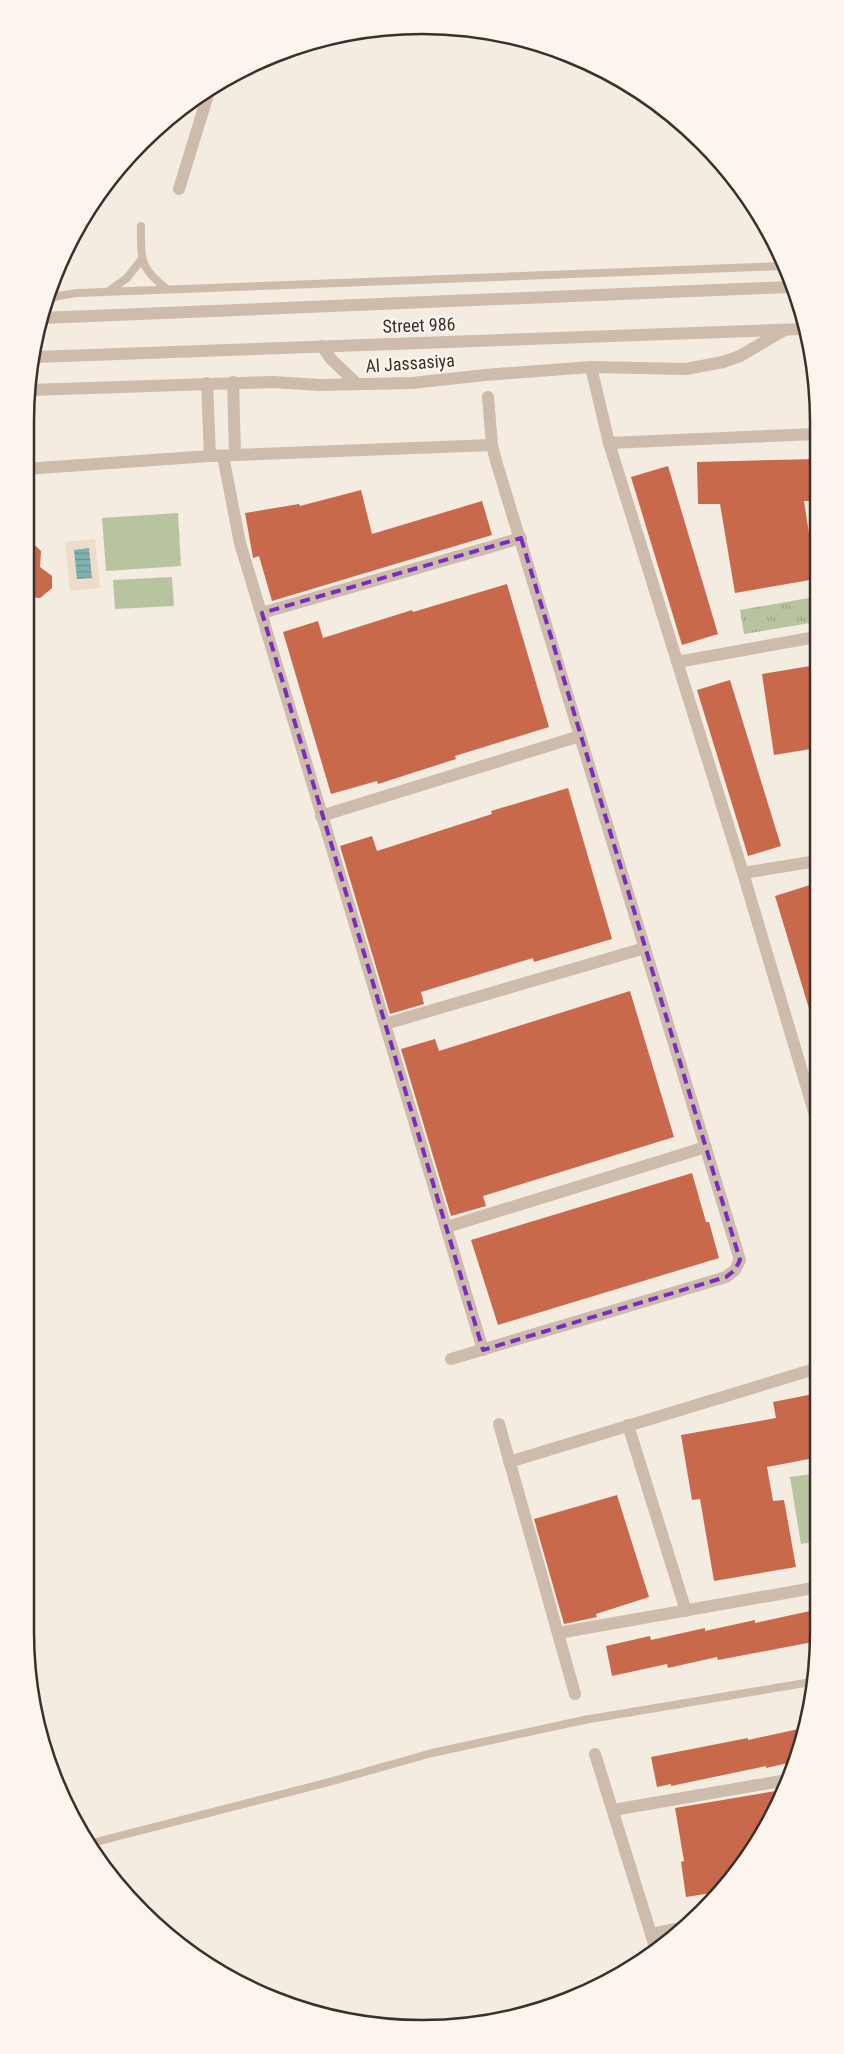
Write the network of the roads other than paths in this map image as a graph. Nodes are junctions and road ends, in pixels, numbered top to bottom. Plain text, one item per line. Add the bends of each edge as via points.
1 (207, 99) edge
2 (179, 189) dead end
3 (141, 226) dead end
4 (141, 260) junction
5 (778, 266) edge
6 (786, 287) edge
7 (168, 290) junction
8 (108, 292) junction
9 (53, 299) edge
10 (48, 318) edge
11 (799, 329) edge
12 (782, 331) junction
13 (322, 346) junction
14 (39, 357) edge
15 (590, 367) junction
16 (234, 382) junction
17 (207, 383) junction
18 (357, 384) junction
19 (36, 390) edge
20 (488, 397) dead end
21 (810, 434) edge
22 (609, 443) junction
23 (492, 445) junction
24 (210, 456) junction
25 (229, 456) junction
26 (34, 468) edge
27 (520, 538) junction
28 (262, 613) junction
29 (810, 638) edge
30 (677, 662) junction
31 (580, 736) junction
32 (322, 816) junction
33 (810, 862) edge
34 (743, 873) junction
35 (645, 948) junction
36 (385, 1024) junction
37 (810, 1098) edge
38 (706, 1147) junction
39 (447, 1227) junction
40 (483, 1350) junction
41 (451, 1359) dead end
42 (810, 1370) edge
43 (499, 1424) dead end
44 (628, 1425) junction
45 (510, 1462) junction
46 (810, 1589) edge
47 (686, 1610) junction
48 (558, 1633) junction
49 (807, 1683) edge
50 (575, 1694) dead end
51 (594, 1754) dead end
52 (781, 1781) edge
53 (612, 1810) junction
54 (95, 1842) edge
55 (671, 1930) edge
56 (651, 1934) junction
57 (654, 1943) edge

1 - 2 street
3 - 4 lane
4 - 7 lane
4 - 8 lane via 127,278
5 - 7 lane
6 - 10 street, Street 986
7 - 8 lane
8 - 9 lane via 67,294
11 - 12 street, Street 986
12 - 13 street, Street 986
12 - 15 street, Al Jassasiya via 740,356 705,367 668,370
13 - 14 street, Street 986
13 - 18 street
15 - 18 street, Al Jassasiya via 412,383
15 - 22 street
16 - 17 street, Al Jassasiya
16 - 18 street, Al Jassasiya
16 - 25 street
17 - 19 street, Al Jassasiya
17 - 24 street
20 - 23 street
21 - 22 street
22 - 30 street
23 - 25 street
23 - 27 street
24 - 25 street
24 - 26 street
25 - 28 street via 240,543
27 - 28 street
27 - 31 street
28 - 32 street
29 - 30 street
30 - 34 street
31 - 32 street
31 - 35 street
32 - 36 street
33 - 34 street
34 - 37 street
35 - 36 street
35 - 38 street
36 - 39 street
38 - 39 street
38 - 40 street via 740,1260 735,1270 726,1277
39 - 40 street
40 - 41 street
42 - 44 street
43 - 45 street
44 - 45 street
44 - 47 street
45 - 48 street
46 - 47 street
47 - 48 street
48 - 50 street
49 - 54 lane via 584,1720 432,1753
51 - 53 street
52 - 53 street
53 - 56 street
55 - 56 street
56 - 57 street

